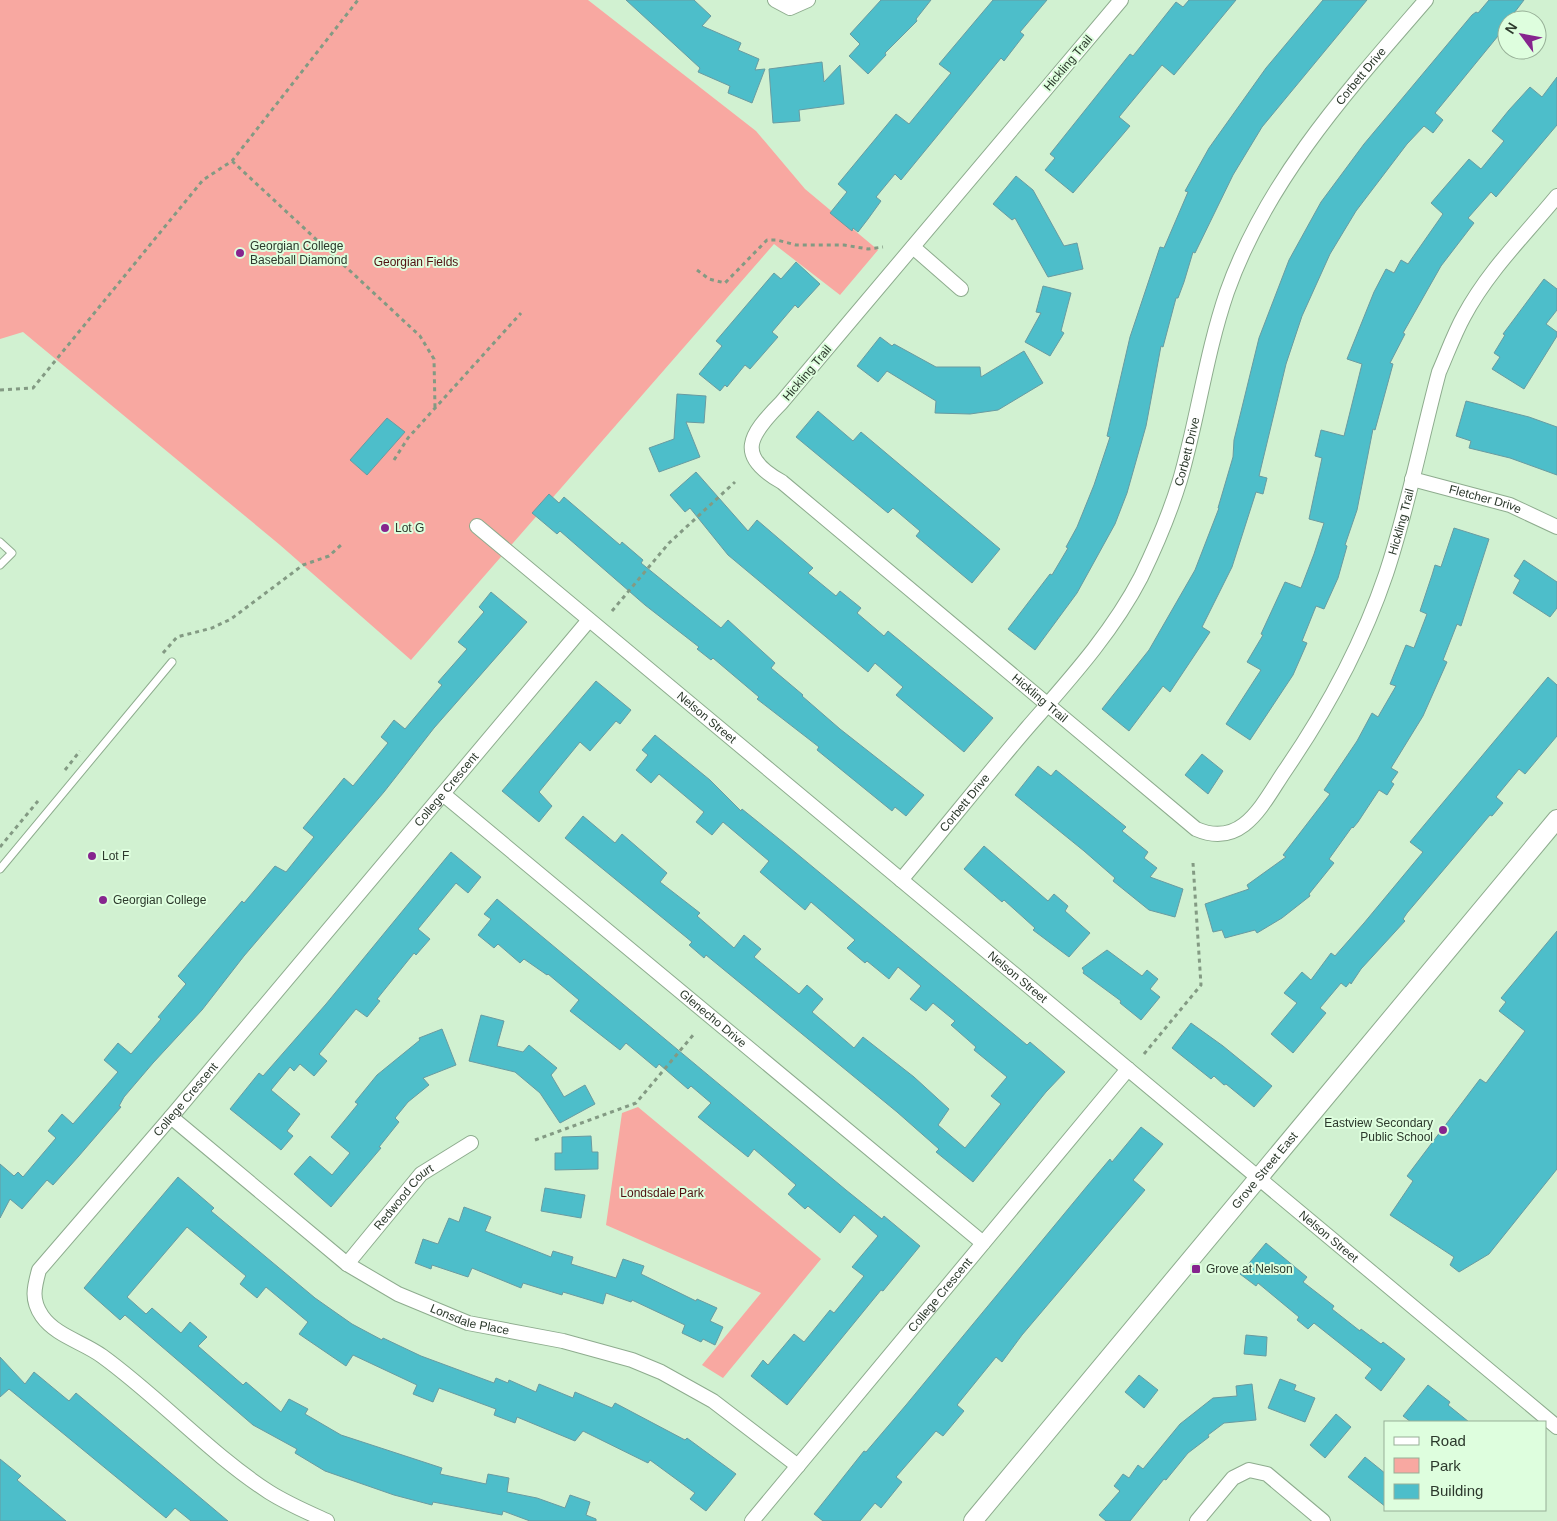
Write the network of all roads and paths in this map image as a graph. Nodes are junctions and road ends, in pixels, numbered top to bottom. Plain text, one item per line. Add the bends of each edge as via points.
1 (358, 0) edge
2 (775, 0) edge
3 (808, 0) edge
4 (1121, 0) edge
5 (1426, 0) edge
6 (232, 161) junction
7 (1555, 203) edge
8 (883, 247) dead end
9 (913, 247) junction
10 (697, 270) dead end
11 (961, 289) dead end
12 (521, 313) dead end
13 (0, 390) edge
14 (435, 408) junction
15 (394, 460) dead end
16 (1412, 479) junction
17 (735, 482) dead end
18 (476, 526) dead end
19 (1557, 527) edge
20 (0, 542) edge
21 (341, 546) dead end
22 (0, 566) edge
23 (612, 611) dead end
24 (590, 620) junction
25 (158, 658) dead end
26 (172, 662) dead end
27 (1048, 704) junction
28 (443, 794) junction
29 (1557, 820) edge
30 (1193, 863) dead end
31 (0, 869) edge
32 (901, 880) junction
33 (694, 1034) dead end
34 (1144, 1054) dead end
35 (1128, 1069) junction
36 (171, 1117) junction
37 (535, 1140) dead end
38 (471, 1143) dead end
39 (1258, 1179) junction
40 (983, 1243) junction
41 (346, 1264) junction
42 (1557, 1428) edge
43 (798, 1466) junction
44 (327, 1521) edge
45 (752, 1521) edge
46 (973, 1521) edge
47 (1197, 1521) edge
48 (1323, 1521) edge

1 - 6 path
2 - 3 street via 790,8
4 - 9 street, Hickling Trail
5 - 27 street, Corbett Drive via 1302,152 1269,201 1245,248 1228,292 1180,479 1164,526 1116,620
6 - 13 path via 203,180 33,388
6 - 14 path via 420,336 434,359
7 - 16 street, Hickling Trail via 1514,246 1464,316 1439,372
8 - 10 path via 796,245 767,240 725,283 709,279
9 - 11 street
9 - 27 street, Hickling Trail via 781,404 763,421 754,436 753,454 762,471 782,482
12 - 14 path
14 - 15 path via 408,438
16 - 19 street, Fletcher Drive via 1510,505
16 - 27 street, Hickling Trail via 1386,574 1352,657 1301,747 1256,812 1242,826 1225,834 1210,835 1196,829
17 - 23 path via 669,542
18 - 24 street, Nelson Street
20 - 22 lane via 12,553
21 - 25 path via 329,556 303,565 230,619 212,628 176,637
24 - 28 street, College Crescent
24 - 32 street, Nelson Street
26 - 31 lane
27 - 32 street, Corbett Drive
28 - 36 street, College Crescent
28 - 40 street, Glenecho Drive
29 - 39 street, Grove Street East
30 - 34 path via 1202,984
32 - 35 street, Nelson Street
33 - 37 path via 636,1103
35 - 39 street, Nelson Street
35 - 40 street, College Crescent
36 - 41 street, Lonsdale Place
36 - 44 street, College Crescent via 39,1270 33,1296 36,1306 43,1318 101,1355 238,1470 297,1508
38 - 41 street, Redwood Court via 420,1174
39 - 42 street, Nelson Street
39 - 46 street, Grove Street East
40 - 43 street, College Crescent
41 - 43 street, Lonsdale Place via 398,1294 468,1323 600,1349 661,1372 713,1401
43 - 45 street, College Crescent
47 - 48 street via 1232,1478 1250,1470 1267,1474

